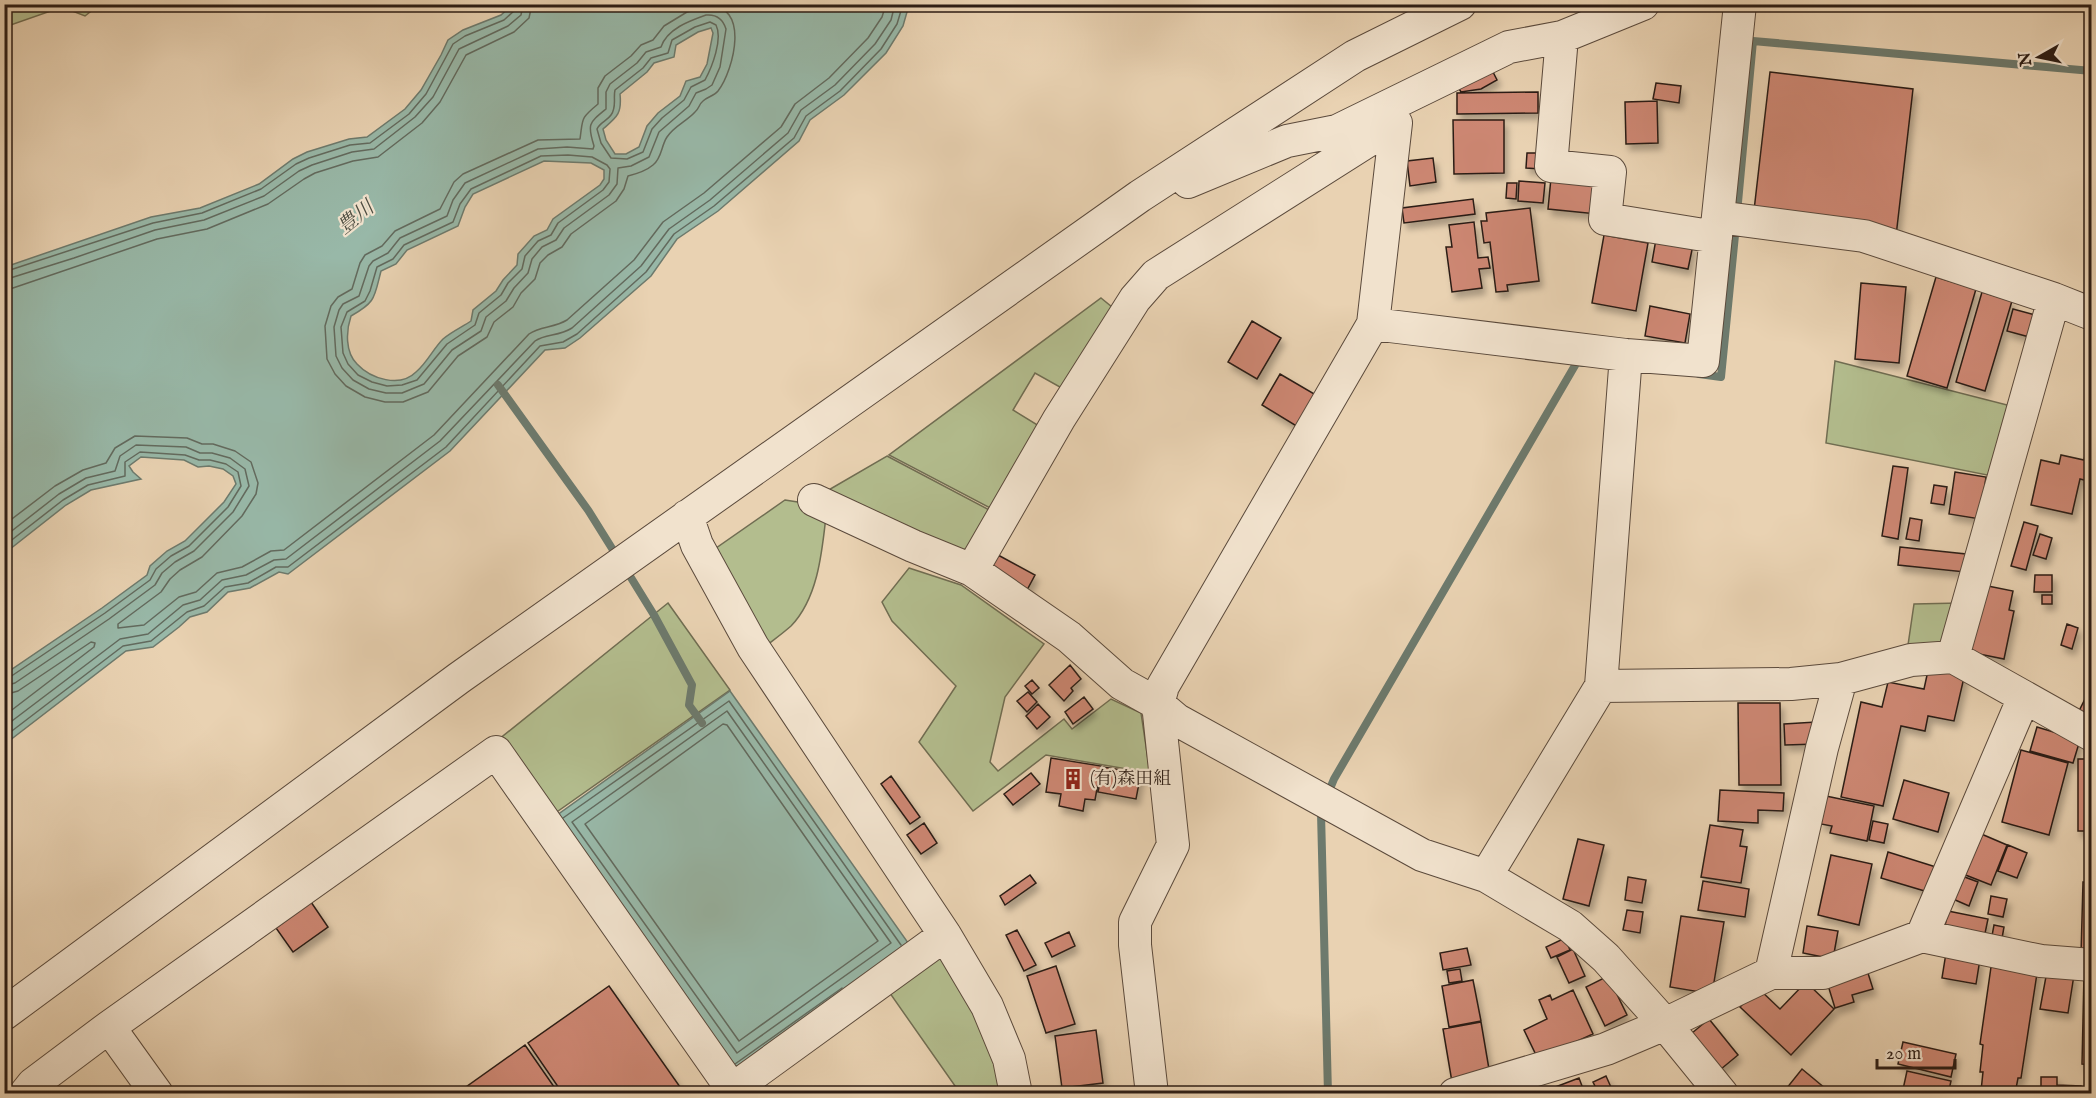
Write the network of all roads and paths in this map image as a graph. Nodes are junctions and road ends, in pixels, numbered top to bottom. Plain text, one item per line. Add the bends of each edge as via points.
1 (1460, 4) edge
2 (1643, 4) edge
3 (1740, 4) edge
4 (1562, 37) junction
5 (1140, 196) junction
6 (1717, 227) junction
7 (2054, 300) junction
8 (2091, 314) edge
9 (1372, 324) junction
10 (1626, 354) junction
11 (814, 500) dead end
12 (687, 516) junction
13 (972, 570) junction
14 (1953, 657) junction
15 (1841, 679) junction
16 (1601, 686) junction
17 (2024, 697) junction
18 (1158, 704) junction
19 (2091, 735) edge
20 (1486, 876) junction
21 (945, 935) junction
22 (1922, 936) junction
23 (2091, 965) edge
24 (1771, 973) junction
25 (4, 1014) edge
26 (1665, 1024) junction
27 (109, 1027) junction
28 (1009, 1059) junction
29 (729, 1091) edge
30 (25, 1094) edge
31 (157, 1094) edge
32 (1016, 1094) edge
33 (1026, 1094) edge
34 (1152, 1094) edge
35 (1455, 1094) edge
36 (1722, 1094) edge

1 - 5 street via 1355,56
2 - 4 street
3 - 6 street
4 - 5 street via 1509,47 1337,131 1287,141 1172,188
4 - 6 street via 1551,165 1610,172 1605,219
5 - 12 street
6 - 7 street via 1864,236
6 - 10 street via 1703,361
7 - 8 street
7 - 14 street
9 - 10 street
9 - 13 street via 1396,123 1156,275 1135,298 1059,419
9 - 18 street via 1163,686
10 - 16 street
11 - 13 street
12 - 21 street via 697,545 753,647
12 - 25 street via 459,678
13 - 18 street via 1069,637 1122,684
14 - 15 street via 1911,660
14 - 17 street
15 - 16 street via 1791,684
15 - 24 street
16 - 20 street
17 - 19 street
17 - 22 street
18 - 20 street via 1177,720 1422,855
18 - 34 street via 1173,845 1135,922
20 - 26 street via 1570,926 1606,958
21 - 28 street via 987,1006
21 - 29 street
22 - 23 street via 2041,961
22 - 24 street via 1823,973
24 - 26 street
26 - 35 street via 1606,1049
26 - 36 street
27 - 29 street via 496,752
27 - 30 street
27 - 31 street
28 - 32 street
28 - 33 street

